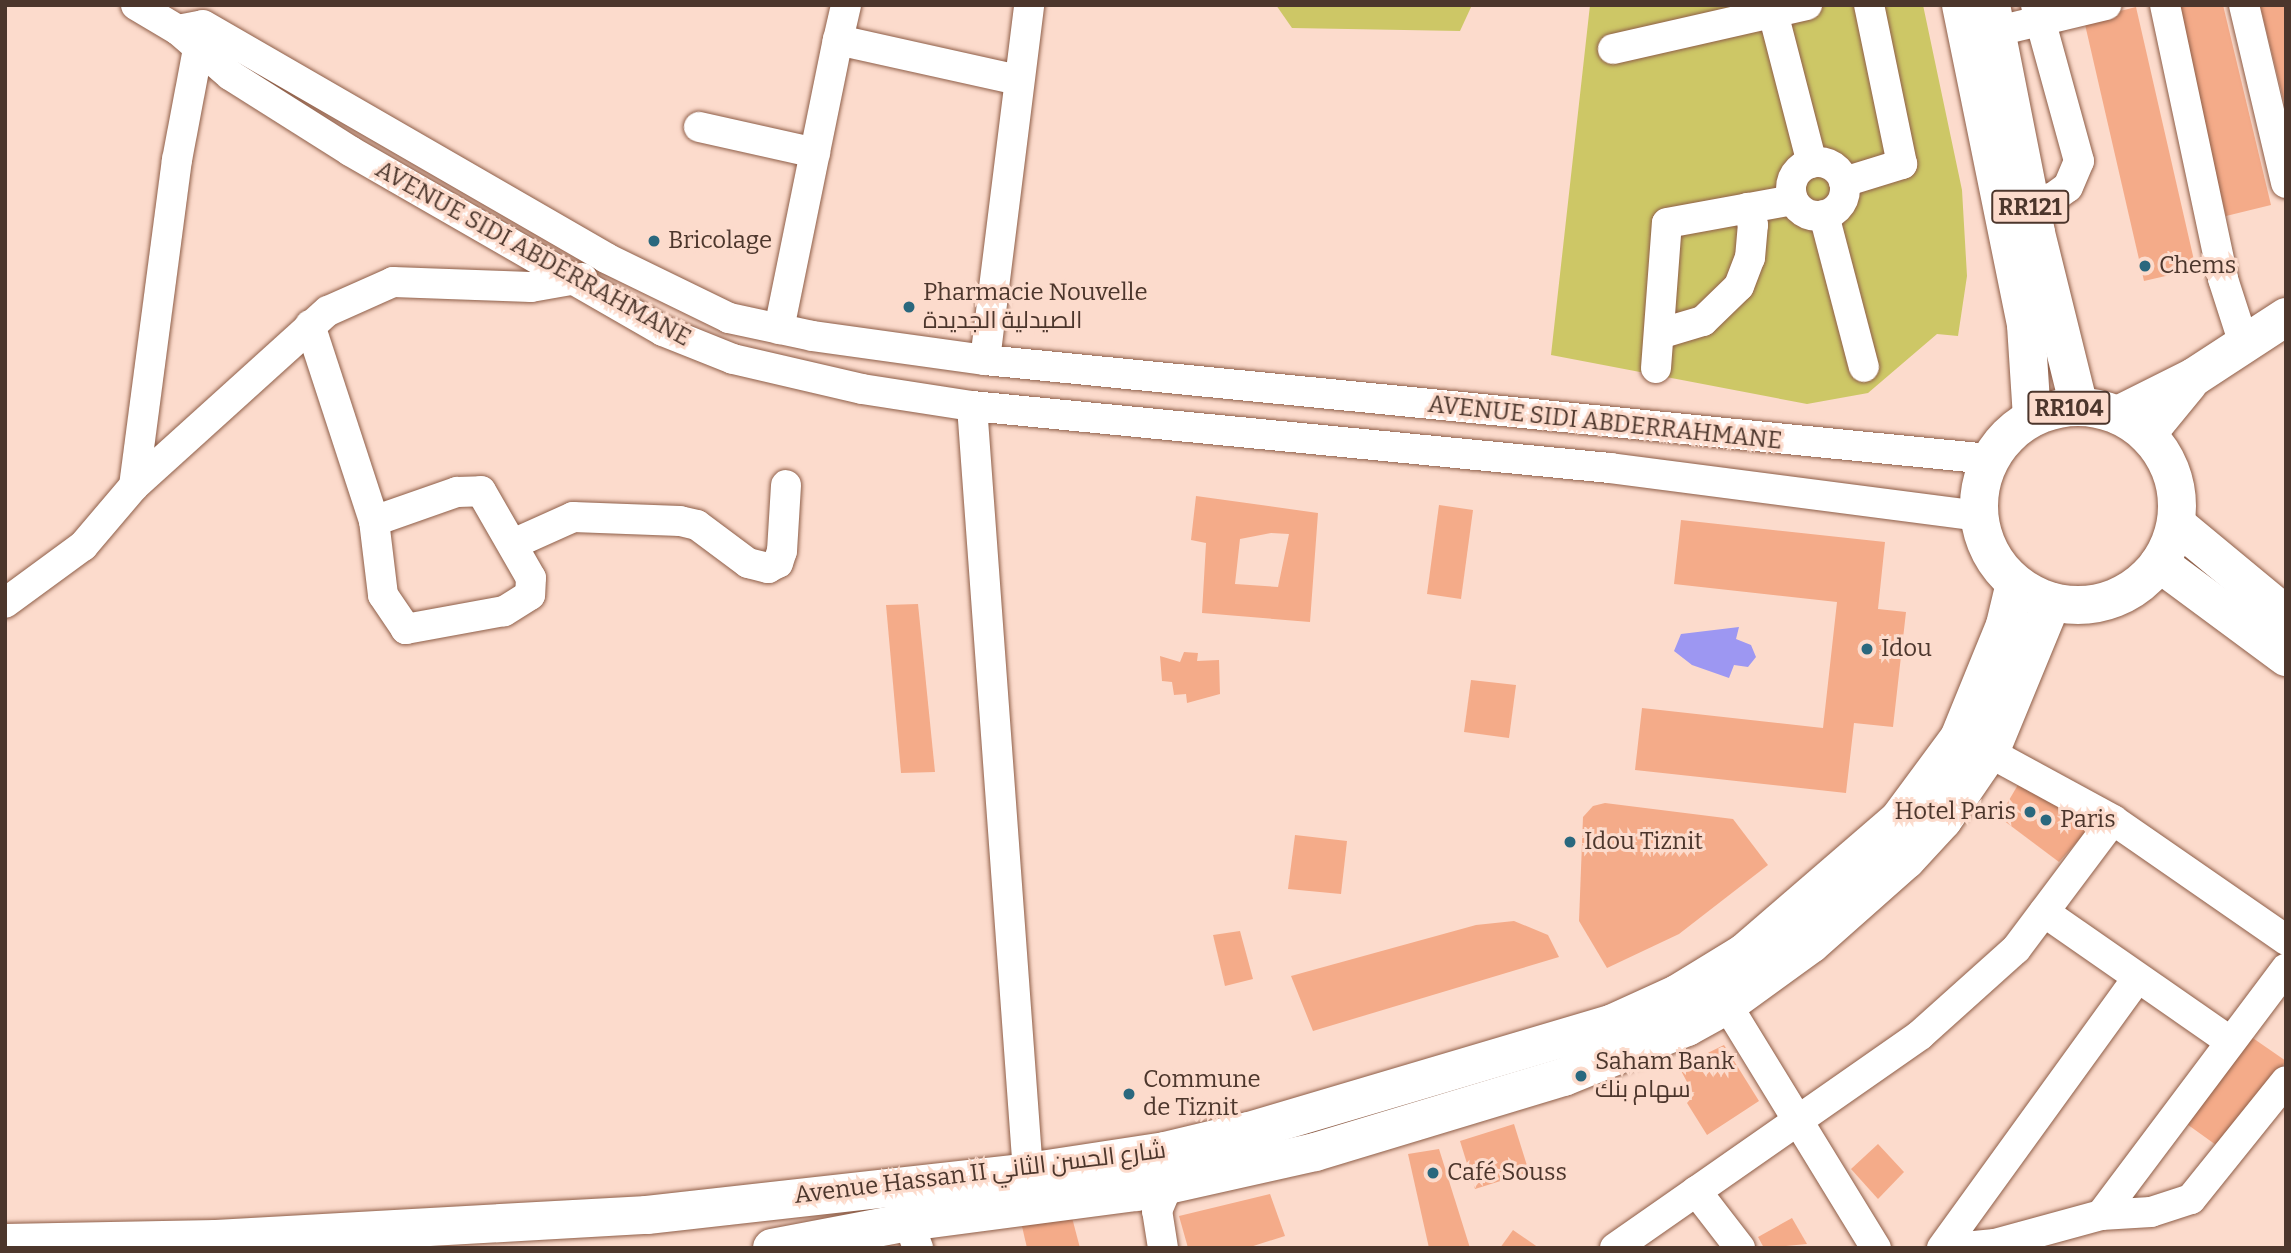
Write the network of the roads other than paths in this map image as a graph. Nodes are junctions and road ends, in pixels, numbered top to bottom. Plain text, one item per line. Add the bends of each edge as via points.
1 (136, 5) edge
2 (846, 5) edge
3 (1029, 5) edge
4 (1807, 5) edge
5 (1869, 5) edge
6 (2106, 5) edge
7 (2165, 5) edge
8 (2244, 5) edge
9 (1772, 10) edge
10 (2038, 13) edge
11 (1979, 20) edge
12 (193, 35) junction
13 (838, 40) junction
14 (1613, 49) dead end
15 (1018, 80) junction
16 (699, 127) dead end
17 (815, 153) junction
18 (1812, 163) junction
19 (1844, 182) junction
20 (2286, 183) edge
21 (1793, 200) junction
22 (2029, 202) junction
23 (1748, 208) junction
24 (1824, 215) junction
25 (606, 258) junction
26 (578, 281) junction
27 (2286, 317) edge
28 (310, 325) junction
29 (779, 329) junction
30 (1659, 334) junction
31 (2244, 344) junction
32 (985, 360) junction
33 (1864, 367) dead end
34 (1656, 368) dead end
35 (1221, 384) junction
36 (972, 406) junction
37 (2078, 407) junction
38 (2032, 418) junction
39 (2133, 424) junction
40 (1216, 429) junction
41 (1990, 459) junction
42 (786, 485) dead end
43 (134, 486) junction
44 (1979, 516) junction
45 (374, 522) junction
46 (2176, 524) junction
47 (513, 544) junction
48 (2159, 563) junction
49 (2015, 583) junction
50 (5, 603) edge
51 (2052, 603) junction
52 (2286, 615) edge
53 (2286, 657) edge
54 (1975, 744) junction
55 (2113, 820) junction
56 (2044, 912) junction
57 (2286, 940) edge
58 (2286, 969) edge
59 (2136, 981) junction
60 (1727, 1005) junction
61 (2228, 1040) junction
62 (2286, 1081) edge
63 (1799, 1120) junction
64 (1028, 1172) junction
65 (1152, 1179) junction
66 (894, 1186) junction
67 (1696, 1191) junction
68 (2101, 1215) junction
69 (648, 1231) edge
70 (913, 1235) edge
71 (5, 1243) edge
72 (216, 1243) edge
73 (772, 1248) edge
74 (1163, 1248) edge
75 (1615, 1248) edge
76 (1740, 1248) edge
77 (1876, 1248) edge
78 (1942, 1248) edge
79 (1954, 1248) edge

1 - 12 street, AVENUE SIDI ABDERRAHMANE
2 - 13 street
3 - 15 street
4 - 9 street
5 - 19 street via 1902,164
6 - 10 street
7 - 31 street via 2223,279
8 - 20 street
9 - 14 street
9 - 18 street
10 - 11 street
10 - 22 street via 2079,161 2068,187 2054,197
11 - 22 main road, RR121
11 - 38 main road, RR121 via 2026,326
12 - 25 street, AVENUE SIDI ABDERRAHMANE
12 - 26 street, AVENUE SIDI ABDERRAHMANE via 351,151
12 - 43 street
13 - 15 street
13 - 17 street
15 - 32 street
16 - 17 street
17 - 29 street
18 - 19 street via 1833,167
18 - 21 street via 1796,174
19 - 24 street via 1840,205
21 - 23 street
21 - 24 street via 1806,213
22 - 37 main road, RR121
23 - 30 street via 1750,258 1739,286 1703,321
23 - 30 street via 1667,223
24 - 33 street
25 - 26 street
25 - 29 street, AVENUE SIDI ABDERRAHMANE via 707,309
26 - 28 street via 531,287 393,282 328,311
26 - 36 street, AVENUE SIDI ABDERRAHMANE via 663,331 722,356 862,389
27 - 31 main road, RR104
28 - 43 street
28 - 45 street
29 - 32 street, AVENUE SIDI ABDERRAHMANE
30 - 34 street
31 - 39 main road, RR104
32 - 35 street, AVENUE SIDI ABDERRAHMANE
35 - 40 street
35 - 41 street, AVENUE SIDI ABDERRAHMANE
36 - 40 street, AVENUE SIDI ABDERRAHMANE
36 - 64 street
37 - 38 main road, RR104
37 - 39 main road, RR104
38 - 41 main road, RR104 via 2008,436
39 - 46 main road, RR104 via 2173,475
40 - 44 street, AVENUE SIDI ABDERRAHMANE via 1611,468
41 - 44 main road, RR104 via 1980,487
42 - 47 street via 782,551 778,563 768,568 748,563 697,525 680,521 573,517
43 - 50 street via 83,546
44 - 49 main road, RR104 via 1985,542
45 - 47 street via 475,489 488,497
45 - 47 street via 388,608 399,625 412,631 504,611 525,599 533,583
46 - 48 main road, RR104
46 - 52 main road
48 - 51 main road, RR104 via 2135,587 2104,602
48 - 53 main road
49 - 51 main road, RR104
49 - 54 main road, Avenue Hassan II شارع الحسن الثاني
51 - 54 main road, Avenue Hassan II شارع الحسن الثاني
54 - 55 street
54 - 60 main road, Avenue Hassan II شارع الحسن الثاني via 1942,820 1906,860 1811,944
54 - 65 main road, Avenue Hassan II شارع الحسن الثاني via 1780,926 1677,994 1613,1023
55 - 56 street
55 - 57 street
56 - 59 street
56 - 63 street via 2016,949 1920,1035
58 - 61 street
59 - 61 street
59 - 78 street
60 - 63 street
60 - 65 main road, Avenue Hassan II شارع الحسن الثاني via 1630,1052 1489,1102 1315,1152
61 - 68 street
62 - 68 street via 2191,1199 2151,1212
63 - 67 street
63 - 77 street
64 - 65 main road, Avenue Hassan II شارع الحسن الثاني
64 - 66 main road, Avenue Hassan II شارع الحسن الثاني
65 - 70 main road, Avenue Hassan II شارع الحسن الثاني
65 - 74 street
66 - 69 main road, Avenue Hassan II شارع الحسن الثاني
66 - 70 street
67 - 75 street
67 - 76 street
68 - 79 street via 1995,1244
69 - 72 main road, Avenue Hassan II شارع الحسن الثاني
70 - 73 main road, Avenue Hassan II شارع الحسن الثاني
71 - 72 main road, Avenue Hassan II شارع الحسن الثاني

